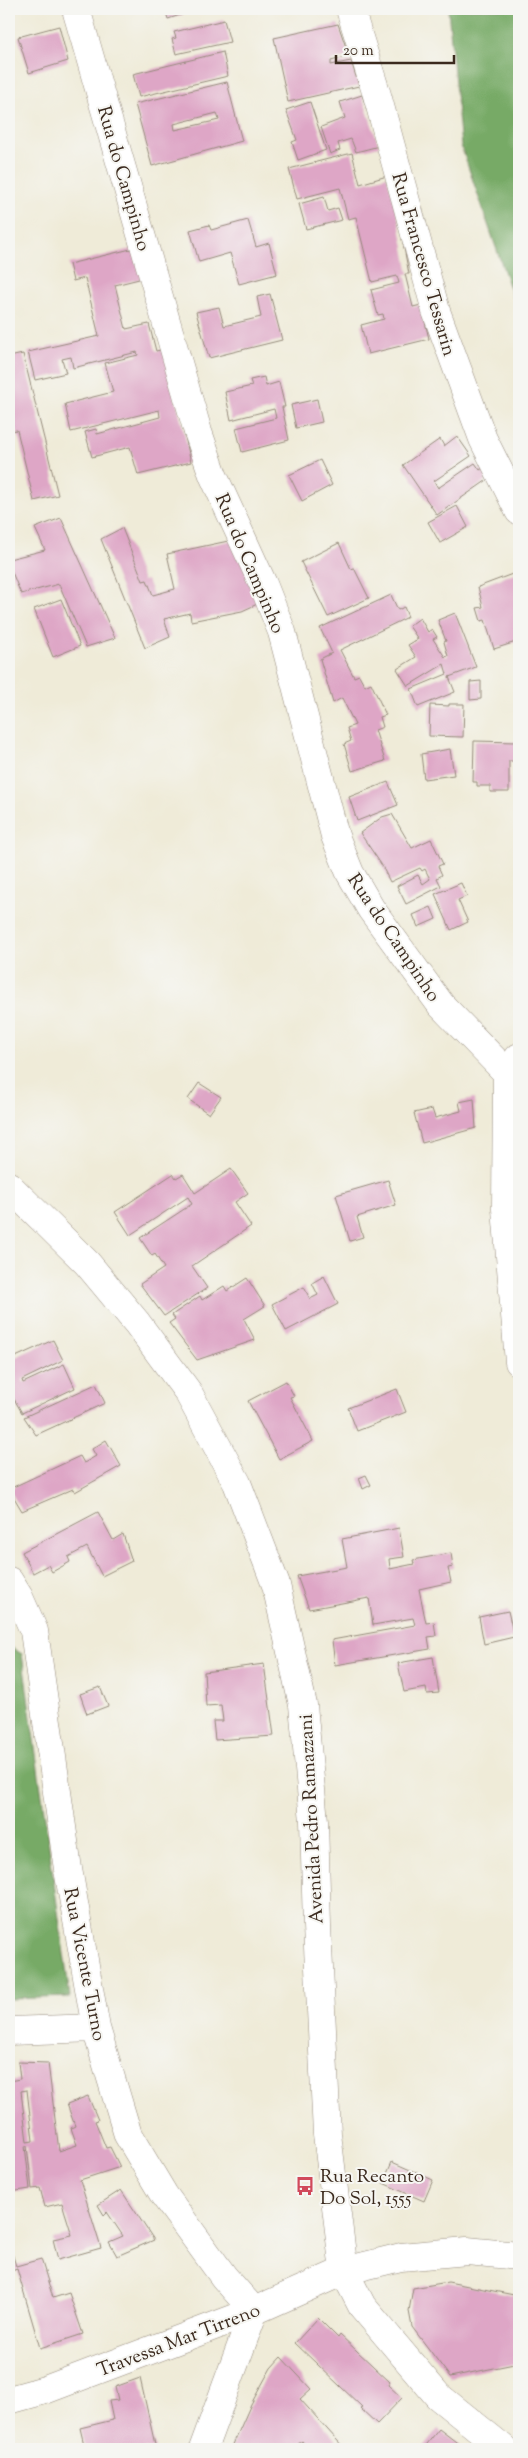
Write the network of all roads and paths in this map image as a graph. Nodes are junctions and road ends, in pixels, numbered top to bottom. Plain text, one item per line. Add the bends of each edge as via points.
1 (76, 9) edge
2 (350, 9) edge
3 (519, 511) edge
4 (513, 1065) edge
5 (9, 1186) edge
6 (519, 1362) edge
7 (9, 1581) edge
8 (96, 2028) junction
9 (9, 2031) edge
10 (519, 2256) edge
11 (344, 2271) junction
12 (254, 2311) junction
13 (9, 2400) edge
14 (203, 2449) edge
15 (504, 2449) edge

1 - 4 street, Rua do Campinho via 198,432 213,475 282,632 334,836 371,909 442,1005
2 - 3 street, Rua Francesco Tessarin via 436,311 483,439
4 - 6 street via 506,1209
5 - 11 street, Avenida Pedro Ramazzani via 87,1263 188,1392 237,1483 276,1585 304,1715 314,1822 327,2134
7 - 8 street, Rua Vicente Turno via 34,1632 68,1870
8 - 9 street
8 - 12 street, Rua Vicente Turno via 128,2136 164,2195 224,2278
10 - 11 street, Travessa Mar Tirreno via 468,2251 401,2257
11 - 12 street, Travessa Mar Tirreno
11 - 15 street via 362,2306 438,2396
12 - 13 street, Travessa Mar Tirreno via 45,2390
12 - 14 street

